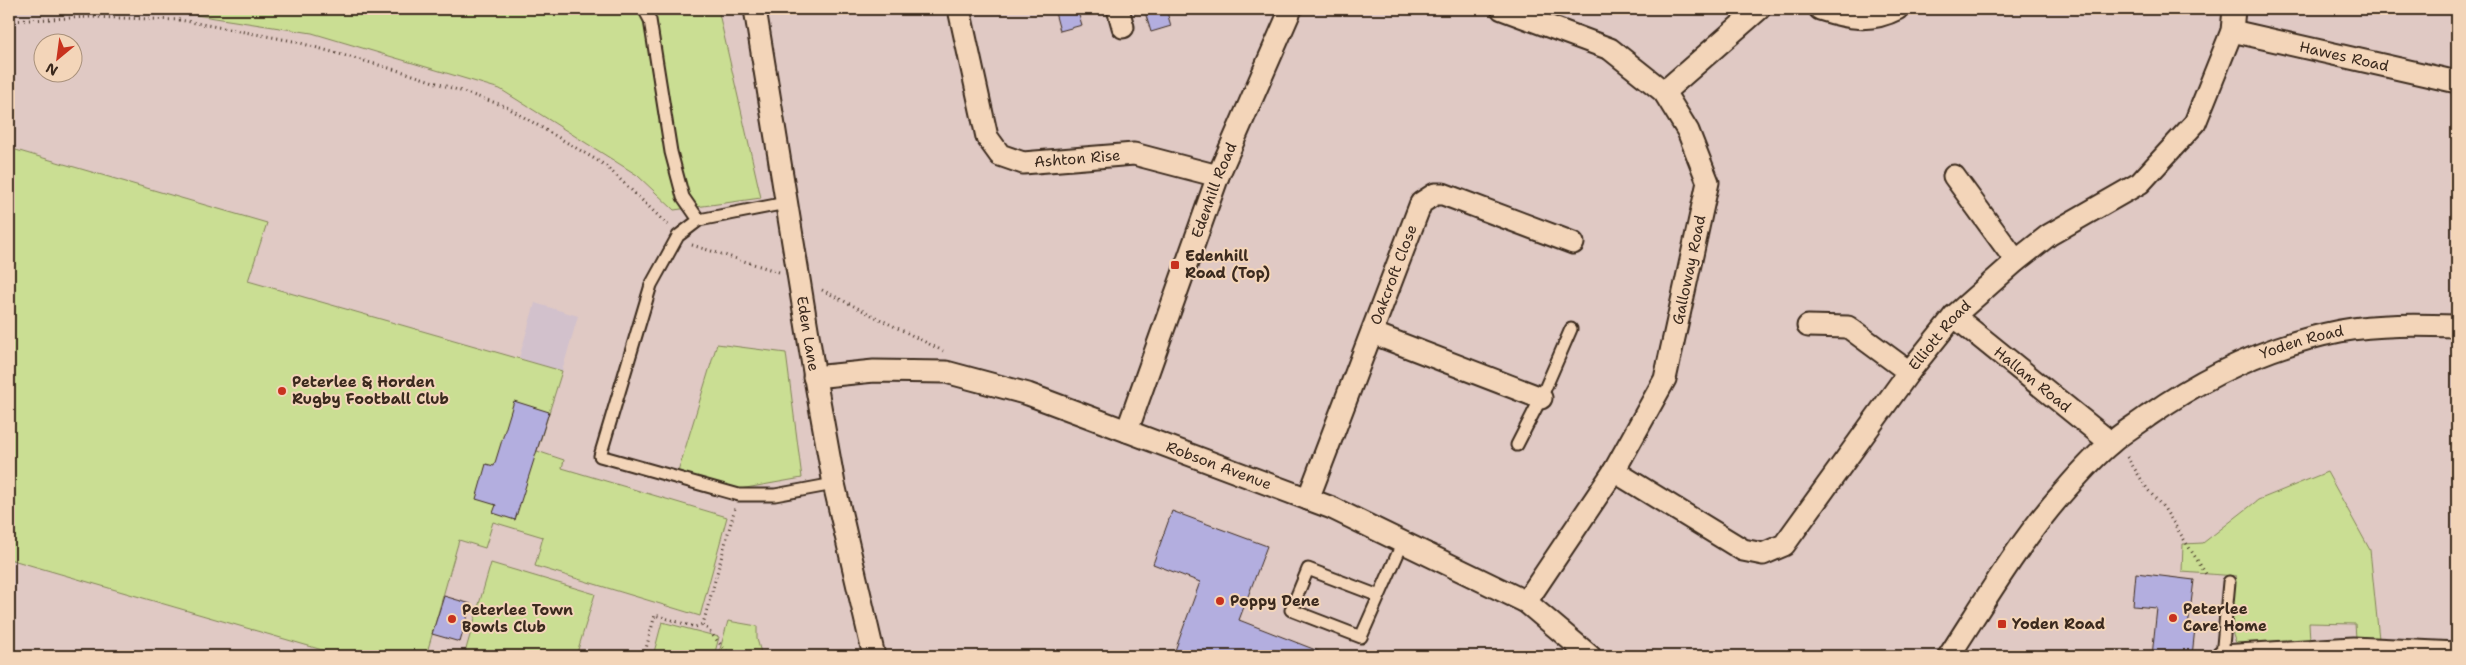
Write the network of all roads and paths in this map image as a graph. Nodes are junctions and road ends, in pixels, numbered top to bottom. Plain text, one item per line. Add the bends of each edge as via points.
1 (644, 9) edge
2 (755, 9) edge
3 (959, 9) edge
4 (1291, 9) edge
5 (1502, 9) edge
6 (1759, 9) edge
7 (1820, 9) edge
8 (1897, 9) edge
9 (2234, 9) edge
10 (9, 21) edge
11 (2232, 31) junction
12 (2457, 82) edge
13 (1664, 92) junction
14 (1218, 176) junction
15 (1954, 176) dead end
16 (786, 203) junction
17 (699, 220) junction
18 (678, 236) junction
19 (1573, 243) dead end
20 (2016, 261) junction
21 (799, 278) junction
22 (1954, 316) junction
23 (1808, 326) dead end
24 (2457, 326) edge
25 (1571, 329) dead end
26 (1372, 333) junction
27 (948, 354) dead end
28 (1909, 372) junction
29 (814, 377) junction
30 (1541, 398) junction
31 (1127, 431) junction
32 (2111, 443) junction
33 (1517, 445) dead end
34 (2127, 457) dead end
35 (1614, 471) junction
36 (834, 484) junction
37 (739, 495) junction
38 (1308, 499) junction
39 (1403, 542) junction
40 (2206, 574) dead end
41 (2229, 582) dead end
42 (1379, 596) junction
43 (1526, 602) junction
44 (703, 624) junction
45 (2457, 654) edge
46 (644, 656) edge
47 (725, 656) edge
48 (874, 656) edge
49 (1590, 656) edge
50 (1949, 656) edge
51 (2222, 656) edge

1 - 17 lane via 650,20 671,152 683,197
2 - 16 street, Eden Lane
3 - 14 street, Ashton Rise via 987,137 1000,155 1023,163 1134,154
4 - 14 street, Edenhill Road
5 - 13 street, Galloway Road via 1610,49
6 - 13 street
7 - 8 street via 1846,18 1882,17
9 - 11 street, Elliott Road
10 - 18 path via 91,17 180,20 293,41 407,73 504,106 604,165
11 - 12 street, Hawes Road
11 - 20 street, Elliott Road via 2195,123 2140,183 2048,235
13 - 35 street, Galloway Road via 1688,131 1708,182 1665,379
14 - 31 street, Edenhill Road
15 - 20 street
16 - 17 lane
16 - 21 street, Eden Lane
17 - 18 lane
18 - 21 path via 684,242
18 - 37 lane via 651,285 600,456
19 - 26 street, Oakcroft Close via 1443,194 1435,194 1421,203
20 - 22 street, Elliott Road
21 - 27 path
21 - 29 street, Eden Lane
22 - 28 street, Elliott Road
22 - 32 street, Hallam Road
23 - 28 street via 1848,327
24 - 32 street, Yoden Road via 2403,325 2341,331 2260,354 2208,377
25 - 30 lane
26 - 30 street
26 - 38 street, Oakcroft Close
28 - 35 street, Elliott Road via 1792,537 1774,551 1763,554 1743,550
29 - 31 street, Robson Avenue via 874,371 946,372 1028,394
29 - 36 street, Eden Lane
30 - 33 lane
31 - 38 street, Robson Avenue
32 - 50 street, Yoden Road via 2042,519
34 - 40 path
35 - 43 street, Galloway Road
36 - 37 lane via 775,496
36 - 48 street, Eden Lane
37 - 44 path
38 - 39 street, Robson Avenue
39 - 42 lane
39 - 43 street, Robson Avenue
41 - 51 lane
42 - 42 lane via 1361,637 1291,610 1308,570
43 - 49 street, Robson Avenue
44 - 46 path via 695,626 655,615
44 - 47 path via 727,652
45 - 51 street via 2354,648

